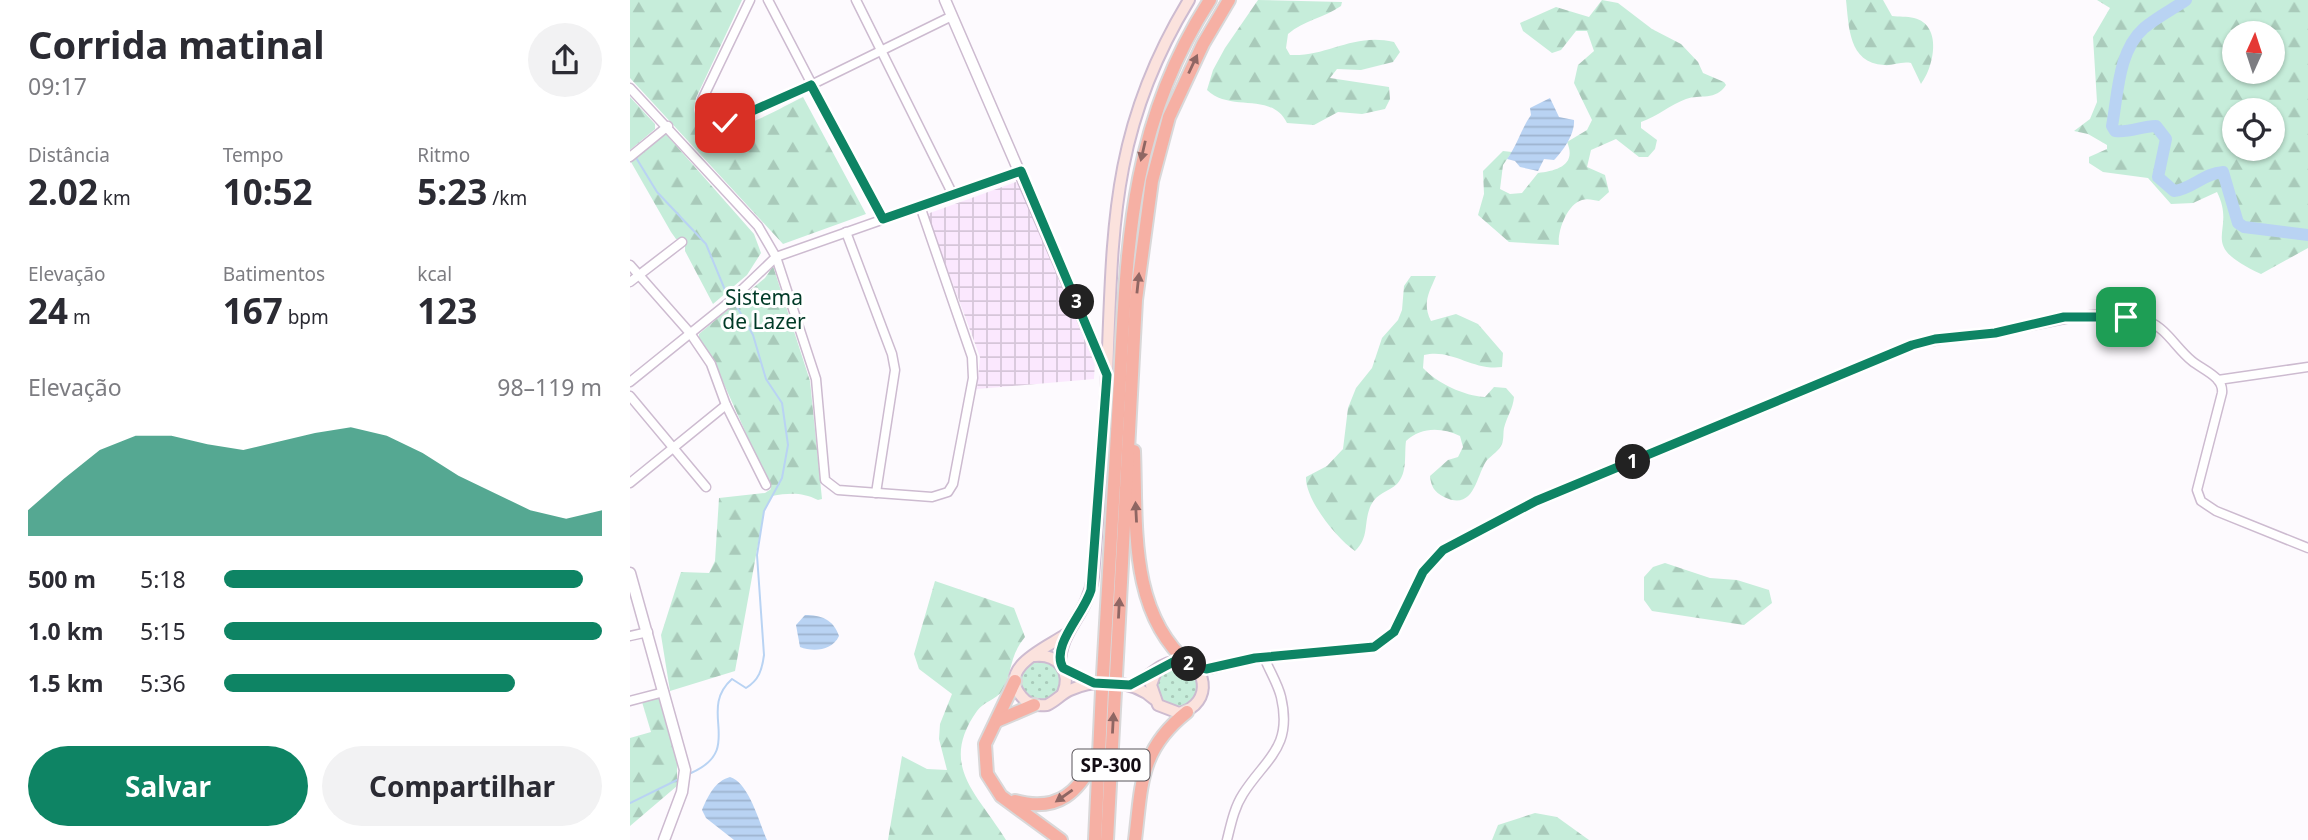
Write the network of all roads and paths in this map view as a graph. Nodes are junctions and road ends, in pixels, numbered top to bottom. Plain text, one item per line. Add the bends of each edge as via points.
1 (750, 0) edge
2 (768, 0) edge
3 (856, 0) edge
4 (945, 0) edge
5 (1189, 0) edge
6 (1210, 0) edge
7 (1229, 0) edge
8 (952, 16) junction
9 (881, 51) junction
10 (811, 85) junction
11 (630, 88) edge
12 (668, 126) junction
13 (630, 157) edge
14 (1021, 171) junction
15 (953, 195) junction
16 (920, 206) junction
17 (883, 219) junction
18 (846, 232) junction
19 (681, 242) dead end
20 (776, 257) junction
21 (630, 265) edge
22 (638, 275) junction
23 (630, 282) edge
24 (690, 333) junction
25 (2308, 367) edge
26 (1107, 375) junction
27 (2216, 378) junction
28 (630, 382) edge
29 (630, 396) edge
30 (1129, 397) junction
31 (726, 405) junction
32 (672, 447) junction
33 (630, 483) edge
34 (766, 485) dead end
35 (706, 487) dead end
36 (876, 493) junction
37 (2308, 548) edge
38 (630, 573) edge
39 (648, 632) junction
40 (1067, 633) junction
41 (630, 636) edge
42 (1034, 656) junction
43 (1259, 658) junction
44 (1062, 666) junction
45 (1191, 666) junction
46 (1212, 669) junction
47 (1156, 671) junction
48 (1202, 680) junction
49 (1015, 681) junction
50 (1106, 683) junction
51 (1130, 685) junction
52 (664, 692) junction
53 (1063, 693) junction
54 (1154, 699) junction
55 (630, 701) edge
56 (1034, 705) junction
57 (1186, 712) junction
58 (999, 720) junction
59 (1100, 747) junction
60 (1005, 798) junction
61 (664, 840) edge
62 (1061, 840) edge
63 (1094, 840) edge
64 (1107, 840) edge
65 (1135, 840) edge
66 (1227, 840) edge

1 - 10 street via 702,100 702,117 715,125 725,123
2 - 10 street
3 - 9 street
4 - 8 street
5 - 26 main road via 1142,93 1122,166 1110,260
6 -> 50 highway, SP-300 via 1169,79 1148,132 1130,220
30 -> 7 highway, SP-300 via 1152,181 1169,117
8 - 9 street
8 - 14 street
9 - 10 street
9 - 15 street
10 - 17 street
11 - 12 street
12 - 13 street
12 - 20 street via 758,226
14 - 15 street
14 - 26 street
15 - 16 street
16 - 17 street
16 - 36 street via 971,357 973,378 948,492 932,496
17 - 18 street
18 - 20 street
18 - 36 street via 895,370
19 - 22 street
20 - 24 street
20 - 36 street via 816,379 825,480 830,486
21 - 22 street
22 - 23 street
22 - 24 street
24 - 28 street
24 - 31 street via 711,364
25 - 27 street
26 - 40 main road via 1091,590 1080,617
27 - 37 street via 2222,393 2197,490 2200,501
27 - 43 street via 2189,359 2161,329 2126,317 2064,317 1912,345 1536,501 1443,550 1423,572 1394,632 1374,647
29 - 32 street
45 -> 30 highway via 1161,631 1140,571
50 -> 30 highway, SP-300
31 - 32 street
31 - 34 street
32 - 33 street
32 - 35 street
38 - 39 street
39 - 41 street
39 - 52 street
40 - 42 main road
40 - 44 main road via 1061,648
42 - 44 main road via 1048,656
42 - 49 main road via 1020,665
43 - 46 street
43 - 66 street via 1281,697 1284,724 1275,755 1233,814
44 - 50 main road
44 - 53 main road
45 - 46 street
45 - 47 main road via 1168,663
45 - 48 main road
46 - 48 street
47 - 51 main road
47 - 54 main road via 1151,685
48 - 57 main road via 1200,699
49 - 56 main road via 1021,696
49 - 58 highway
50 - 51 main road
50 - 53 main road
50 - 59 highway, SP-300
64 -> 50 highway, SP-300
51 - 54 main road
52 - 55 street
52 - 61 street via 685,770
53 - 56 main road via 1053,702
54 - 57 main road via 1172,713
56 - 58 highway
57 - 65 highway via 1152,750
58 - 60 highway via 985,744 985,765 990,782
59 -> 60 highway via 1080,783 1059,801 1031,806
59 - 63 highway, SP-300
60 - 62 highway

